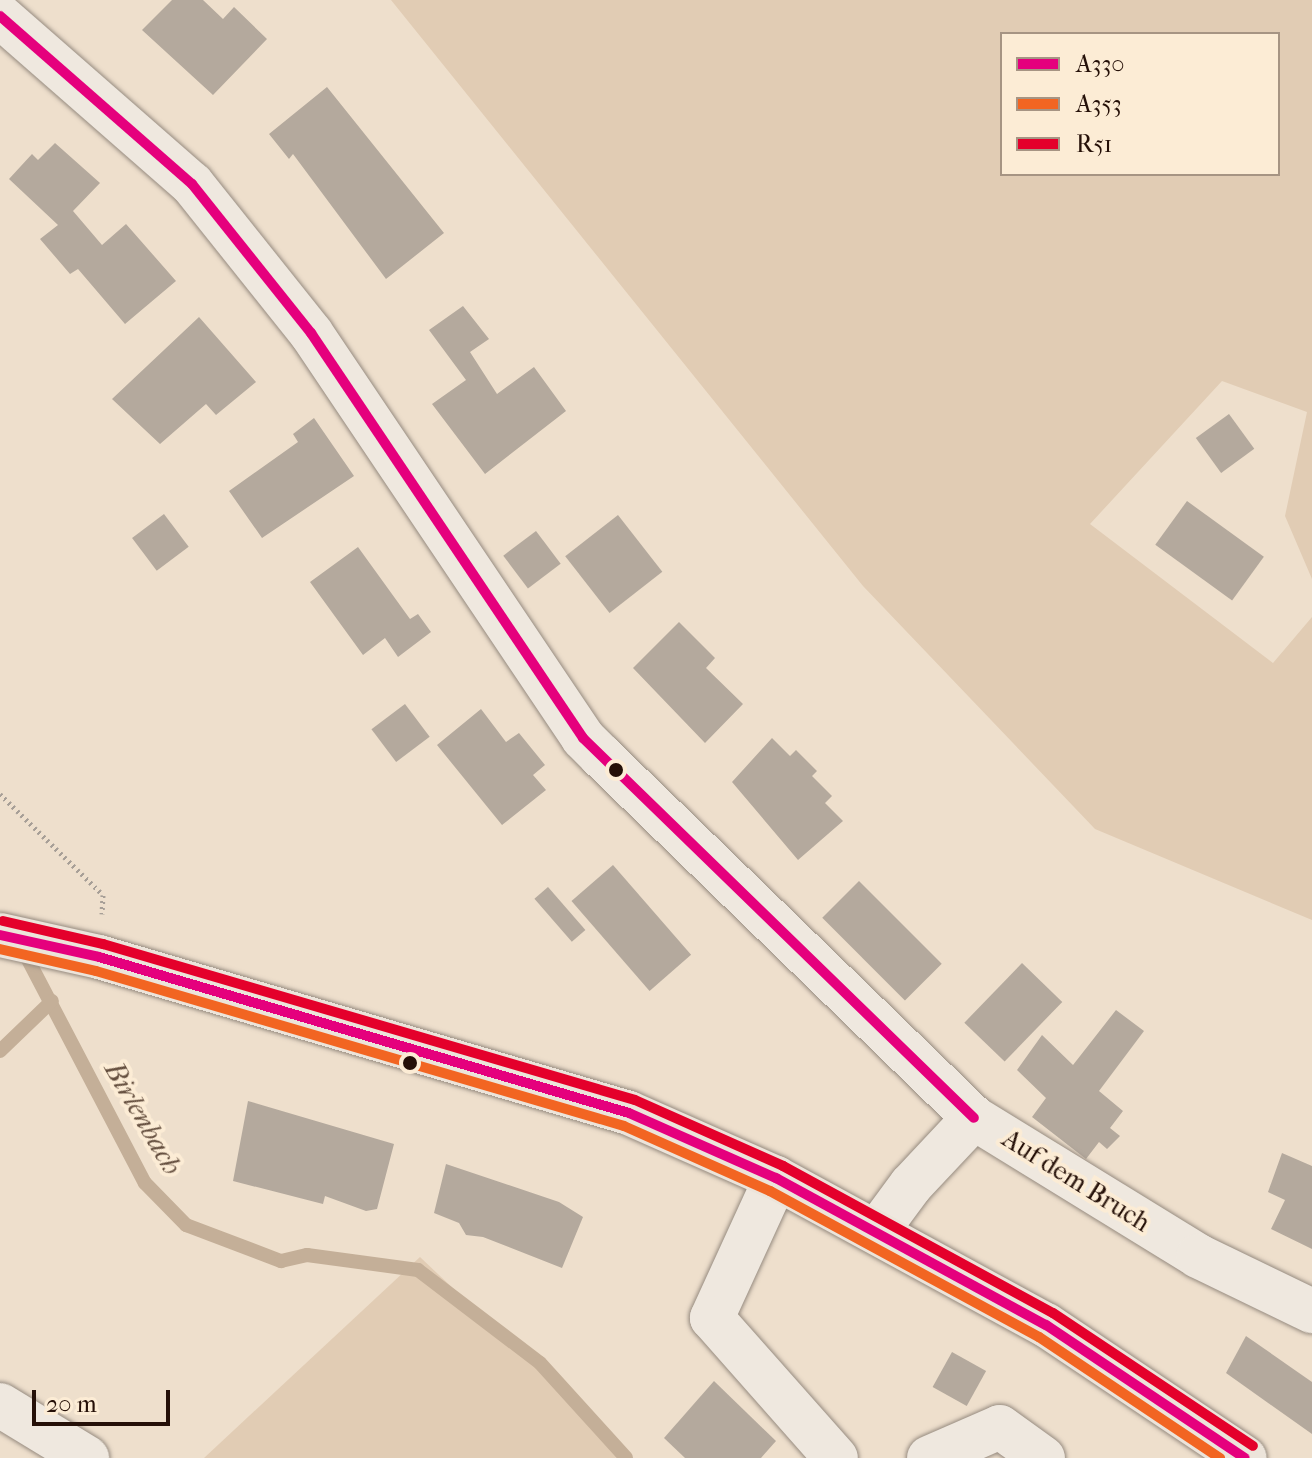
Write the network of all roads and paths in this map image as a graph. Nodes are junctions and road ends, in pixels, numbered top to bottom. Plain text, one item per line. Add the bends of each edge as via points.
1 (0, 16) edge
2 (0, 794) edge
3 (0, 935) edge
4 (99, 957) junction
5 (974, 1118) junction
6 (776, 1178) junction
7 (877, 1231) junction
8 (1312, 1311) edge
9 (0, 1405) edge
10 (87, 1458) edge
11 (836, 1458) edge
12 (929, 1458) edge
13 (1043, 1458) edge
14 (1245, 1458) edge

1 - 5 street via 192,184 311,333 583,738
2 - 4 path via 103,895
3 - 4 main road
4 - 6 main road via 629,1113
5 - 7 street, Auf dem Bruch via 911,1185
5 - 8 street, Auf dem Bruch via 1198,1256
6 - 7 main road
6 - 11 street via 712,1318
7 - 14 main road via 1046,1325
9 - 10 street
12 - 13 street via 1000,1427

